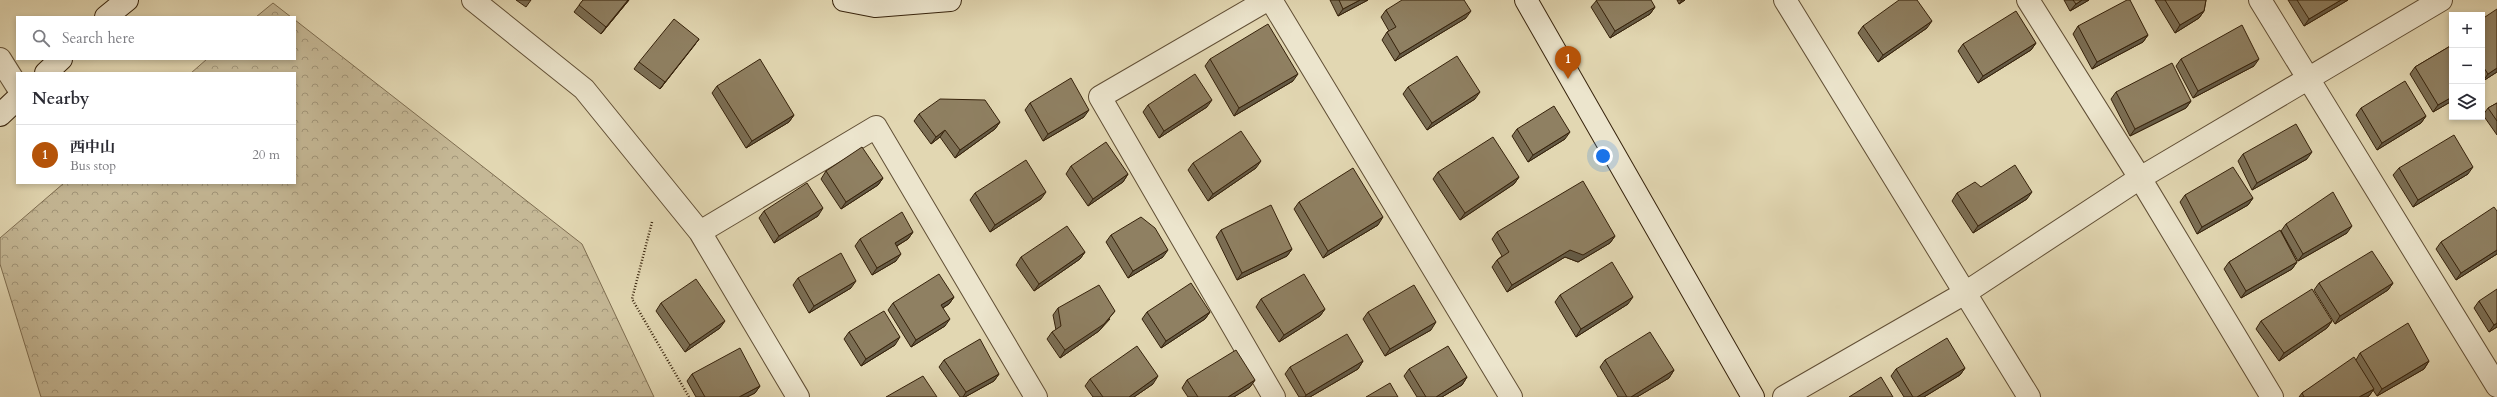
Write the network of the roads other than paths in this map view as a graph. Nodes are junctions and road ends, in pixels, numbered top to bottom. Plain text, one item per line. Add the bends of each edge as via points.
1 (127, 0) edge
2 (473, 0) edge
3 (844, 0) edge
4 (950, 0) edge
5 (1267, 0) edge
6 (1272, 0) edge
7 (1526, 0) edge
8 (1785, 0) edge
9 (2028, 0) edge
10 (2260, 0) edge
11 (2441, 0) edge
12 (107, 16) edge
13 (0, 59) edge
14 (60, 60) edge
15 (47, 72) edge
16 (2308, 78) junction
17 (16, 84) edge
18 (16, 100) edge
19 (0, 114) edge
20 (2140, 178) junction
21 (700, 232) junction
22 (1965, 292) junction
23 (2497, 386) edge
24 (798, 397) edge
25 (1036, 397) edge
26 (1274, 397) edge
27 (1511, 397) edge
28 (1753, 397) edge
29 (1784, 397) edge
30 (2029, 397) edge
31 (2272, 397) edge

1 - 12 street
2 - 21 street via 584,88
3 - 4 street via 875,6
5 - 26 street via 1100,97
6 - 27 street
7 - 28 street
8 - 22 street
9 - 20 street
10 - 16 street
11 - 16 street
13 - 17 street
14 - 15 street
16 - 20 street
16 - 23 street
18 - 19 street
20 - 22 street
20 - 31 street
21 - 24 street
21 - 25 street via 876,127
22 - 29 street
22 - 30 street

